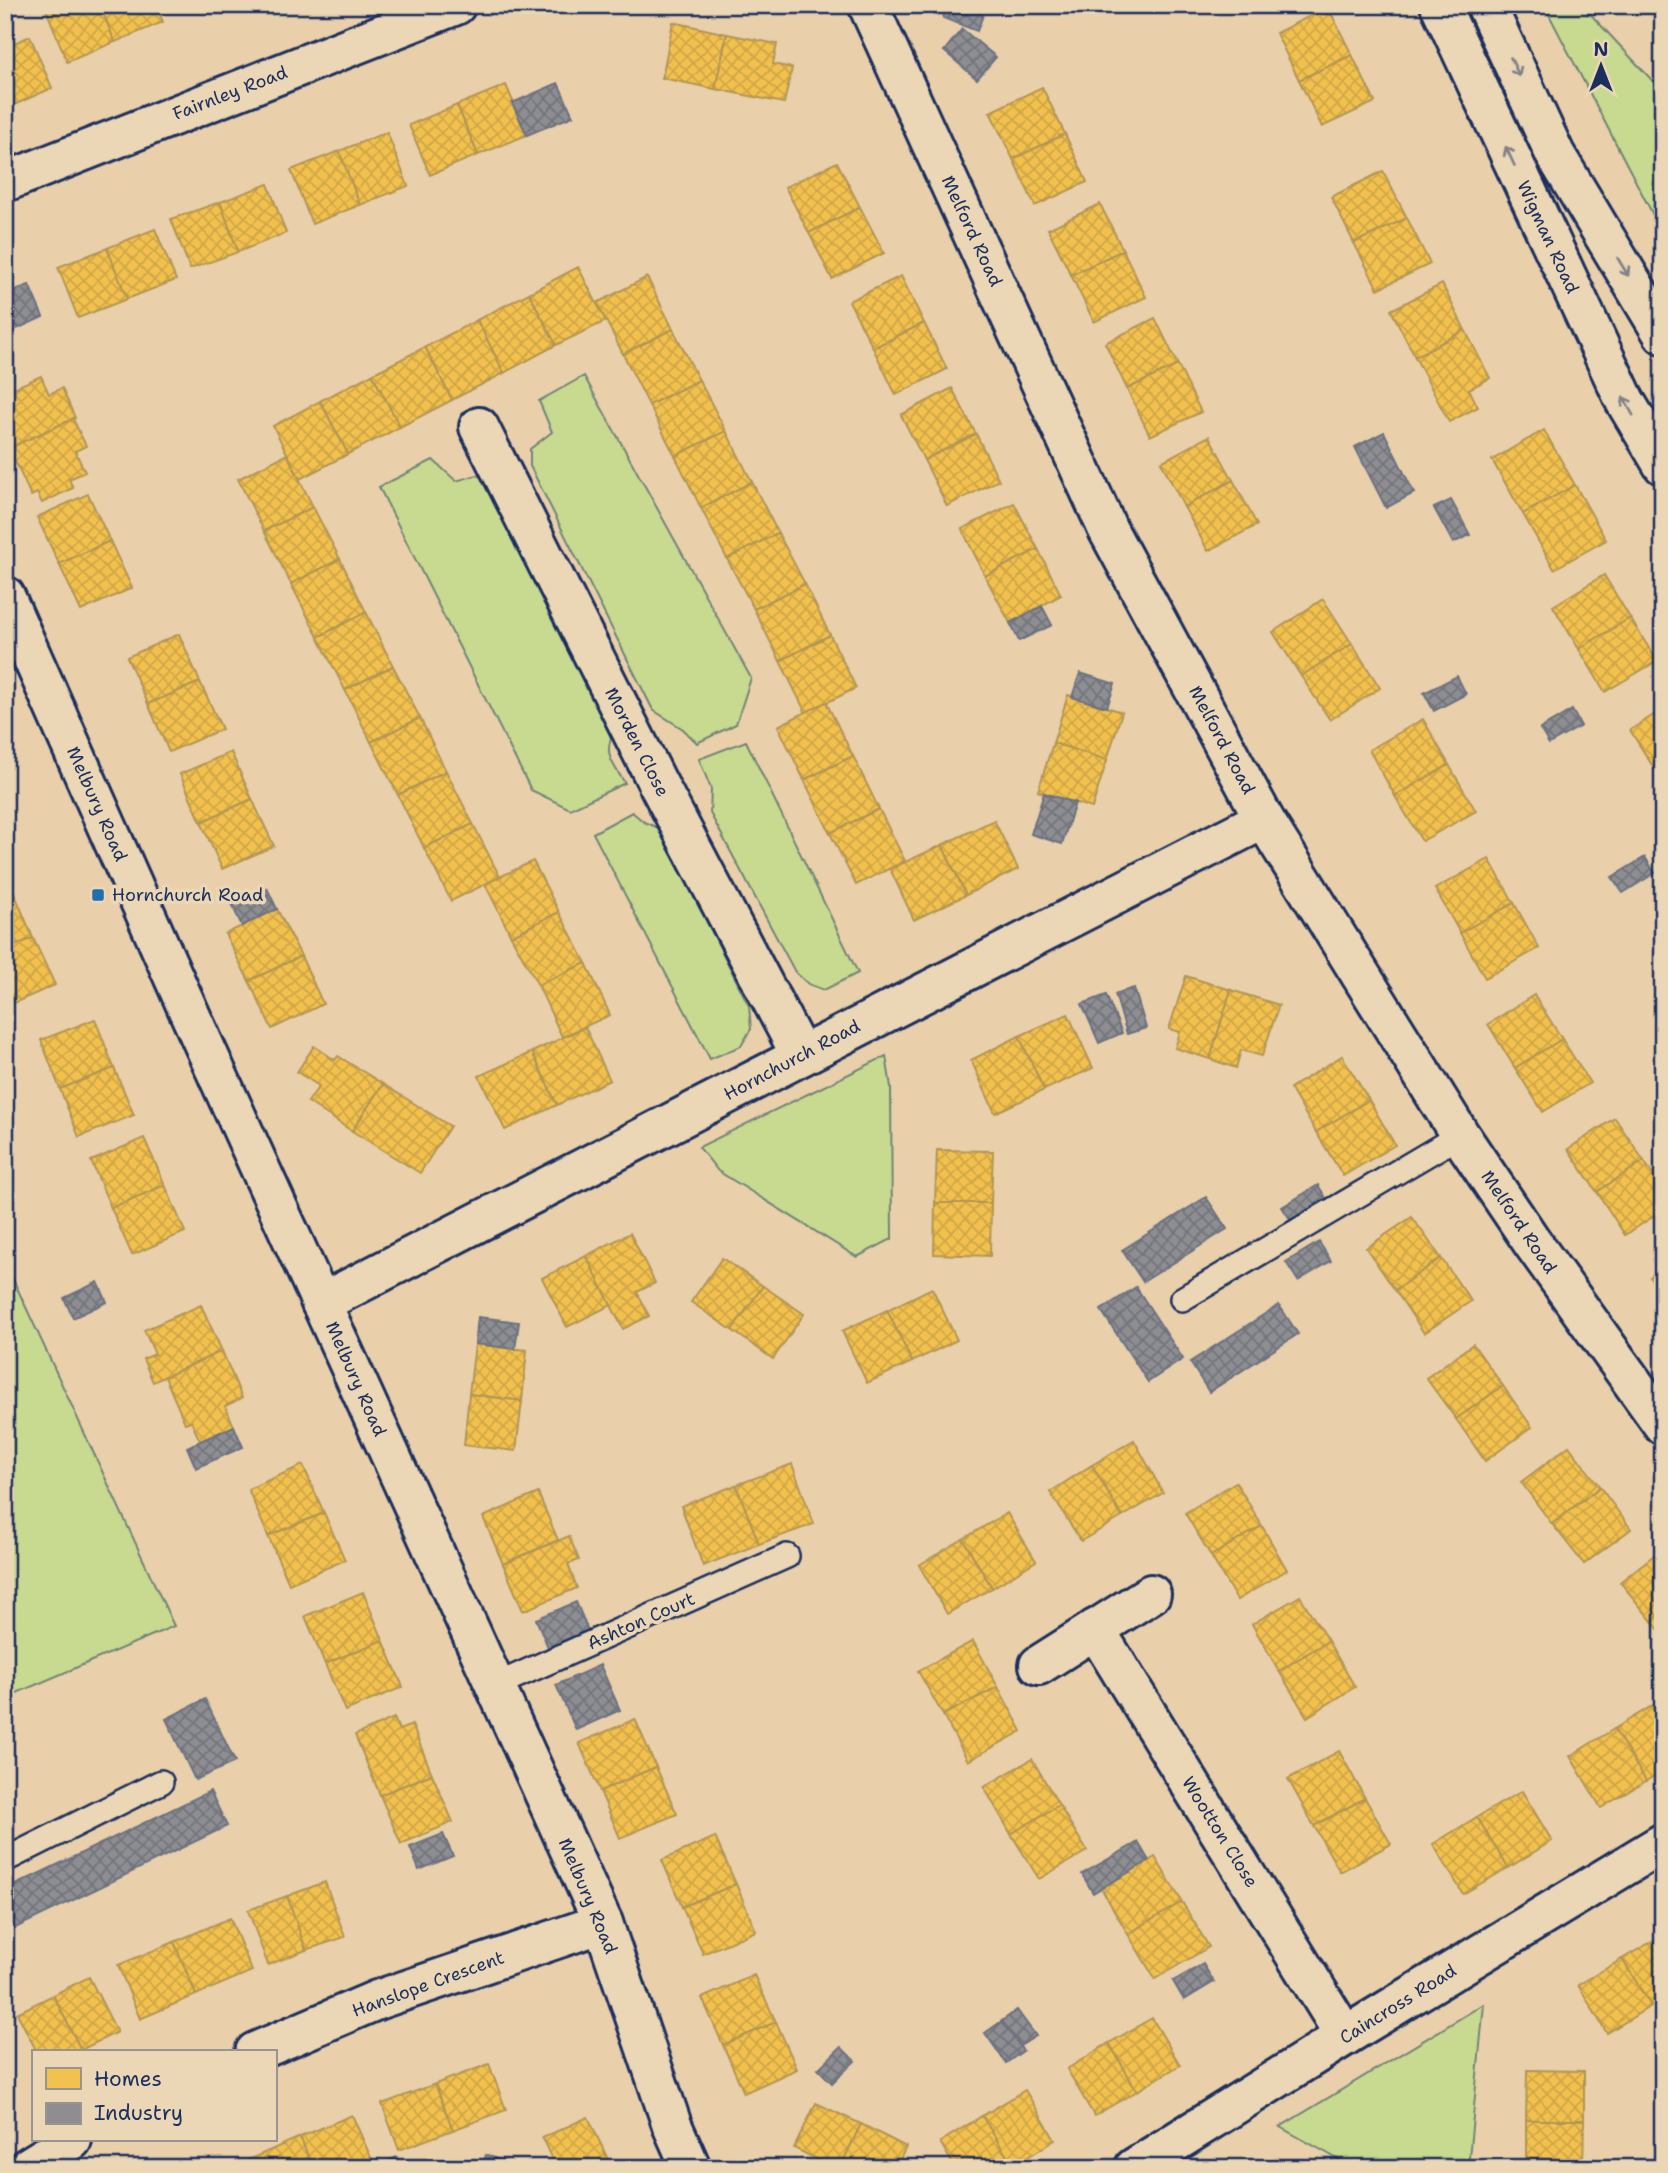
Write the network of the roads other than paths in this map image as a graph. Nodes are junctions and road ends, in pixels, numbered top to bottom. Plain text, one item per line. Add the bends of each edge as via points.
1 (456, 5) edge
2 (867, 5) edge
3 (1440, 5) edge
4 (1486, 5) edge
5 (5, 182) edge
6 (1663, 334) edge
7 (479, 427) dead end
8 (1663, 465) edge
9 (5, 596) edge
10 (1264, 819) junction
11 (801, 1056) junction
12 (1460, 1135) junction
13 (1182, 1299) dead end
14 (321, 1303) junction
15 (1663, 1425) edge
16 (787, 1556) dead end
17 (1151, 1594) dead end
18 (1095, 1629) junction
19 (1039, 1665) dead end
20 (494, 1686) junction
21 (161, 1782) dead end
22 (1663, 1843) edge
23 (5, 1860) edge
24 (603, 1923) junction
25 (1345, 2036) junction
26 (260, 2050) edge
27 (69, 2142) edge
28 (27, 2168) edge
29 (691, 2168) edge
30 (1134, 2168) edge

1 - 5 street, Fairnley Road
2 - 10 street, Melford Road via 1108,530
8 -> 3 street, Wigman Road via 1625,401
4 -> 6 street via 1555,154
7 - 11 street, Morden Close
9 - 14 street, Melbury Road
10 - 11 street, Hornchurch Road
10 - 12 street, Melford Road
11 - 14 street, Hornchurch Road
12 - 13 lane
12 - 15 street, Melford Road
14 - 20 street, Melbury Road
16 - 20 lane, Ashton Court
17 - 18 street
18 - 19 street
18 - 25 street, Wootton Close
20 - 24 street, Melbury Road
21 - 23 lane
22 - 25 street, Caincross Road
24 - 26 street, Hanslope Crescent via 377,2000
24 - 29 street, Melbury Road via 671,2125
25 - 30 street, Caincross Road
27 - 28 street

